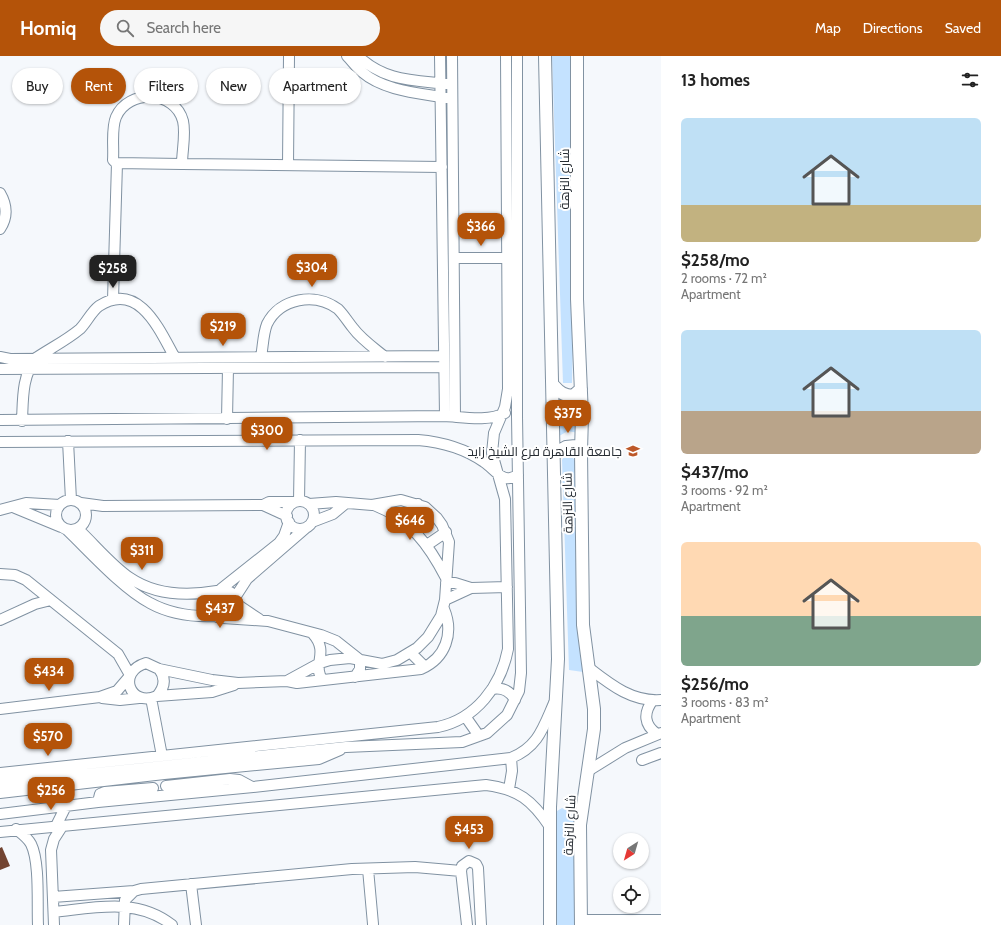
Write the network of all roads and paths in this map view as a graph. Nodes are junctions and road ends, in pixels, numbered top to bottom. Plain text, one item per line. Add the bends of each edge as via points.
1 (289, 56) edge
2 (347, 56) edge
3 (358, 56) edge
4 (440, 56) edge
5 (452, 56) edge
6 (506, 56) edge
7 (517, 56) edge
8 (545, 56) edge
9 (577, 56) edge
10 (441, 84) junction
11 (452, 85) junction
12 (441, 97) junction
13 (453, 99) junction
14 (118, 164) junction
15 (182, 164) junction
16 (288, 165) junction
17 (442, 166) junction
18 (0, 193) edge
19 (0, 229) edge
20 (454, 258) junction
21 (507, 258) junction
22 (113, 300) junction
23 (0, 357) edge
24 (385, 357) junction
25 (36, 358) junction
26 (175, 358) junction
27 (261, 358) junction
28 (444, 361) junction
29 (228, 368) junction
30 (0, 369) edge
31 (28, 370) junction
32 (554, 386) junction
33 (582, 389) junction
34 (501, 415) junction
35 (517, 416) junction
36 (450, 417) junction
37 (227, 419) junction
38 (0, 420) edge
39 (22, 421) junction
40 (300, 440) junction
41 (68, 441) junction
42 (0, 442) edge
43 (581, 451) junction
44 (554, 454) junction
45 (496, 472) junction
46 (518, 475) junction
47 (70, 500) junction
48 (301, 502) junction
49 (81, 503) junction
50 (345, 504) junction
51 (418, 504) junction
52 (60, 505) junction
53 (263, 505) junction
54 (372, 505) junction
55 (104, 506) junction
56 (5, 508) edge
57 (87, 519) junction
58 (288, 519) junction
59 (404, 521) junction
60 (309, 525) junction
61 (65, 529) junction
62 (78, 530) junction
63 (446, 532) junction
64 (427, 545) junction
65 (270, 555) junction
66 (0, 574) edge
67 (127, 581) junction
68 (446, 581) junction
69 (31, 584) junction
70 (507, 587) junction
71 (470, 588) junction
72 (219, 590) junction
73 (51, 600) junction
74 (237, 601) junction
75 (445, 604) junction
76 (30, 607) junction
77 (219, 617) junction
78 (259, 619) junction
79 (0, 620) edge
80 (432, 630) junction
81 (313, 634) junction
82 (448, 640) junction
83 (112, 649) junction
84 (411, 653) junction
85 (360, 660) junction
86 (146, 663) junction
87 (320, 663) junction
88 (425, 667) junction
89 (589, 668) junction
90 (159, 669) junction
91 (130, 676) junction
92 (354, 676) junction
93 (323, 680) junction
94 (287, 681) junction
95 (238, 683) junction
96 (492, 689) junction
97 (557, 696) junction
98 (154, 697) junction
99 (100, 698) junction
100 (139, 698) junction
101 (515, 700) junction
102 (657, 700) edge
103 (0, 709) edge
104 (464, 716) junction
105 (659, 734) edge
106 (479, 736) junction
107 (346, 747) junction
108 (661, 753) edge
109 (162, 756) junction
110 (510, 758) junction
111 (642, 760) dead end
112 (588, 771) junction
113 (0, 773) edge
114 (164, 774) junction
115 (151, 776) junction
116 (0, 783) edge
117 (508, 789) junction
118 (167, 791) junction
119 (153, 792) junction
120 (0, 793) edge
121 (66, 806) junction
122 (0, 814) edge
123 (59, 826) junction
124 (550, 827) junction
125 (16, 829) junction
126 (0, 832) edge
127 (51, 861) junction
128 (36, 863) junction
129 (368, 869) junction
130 (461, 871) junction
131 (191, 884) junction
132 (134, 890) junction
133 (83, 894) junction
134 (53, 897) junction
135 (124, 905) junction
136 (84, 909) junction
137 (54, 912) junction
138 (661, 920) edge
139 (581, 922) edge
140 (548, 924) edge
141 (38, 925) edge
142 (54, 925) edge
143 (124, 925) edge
144 (172, 925) edge
145 (196, 925) edge
146 (373, 925) edge
147 (467, 925) edge
148 (481, 925) edge

1 - 16 street
2 - 12 street via 362,72 383,84
3 - 10 street via 386,76
4 - 10 street
5 - 11 street
6 - 21 street
7 - 35 street
8 - 32 main road, شارع النزهة
9 - 33 main road, شارع النزهة via 577,300
10 - 11 street
10 - 12 street
11 - 13 street
12 - 13 street
12 - 17 street
13 - 20 street
14 - 15 street
14 - 15 street via 113,160 116,116 129,102 147,96 165,100 179,113 183,122
14 - 22 street
15 - 16 street
16 - 17 street
17 - 28 street
18 - 19 street via 6,211
20 - 21 street
20 - 36 street
21 - 34 street via 508,389
22 - 25 street via 99,306 81,328
22 - 26 street via 133,302 143,307
23 - 25 street
24 - 27 street
24 - 27 street via 353,329 338,310 324,302 308,299 284,306 271,318 266,326
24 - 28 street
25 - 26 street
25 - 31 street
26 - 27 street
28 - 29 street
28 - 36 street
29 - 31 street
29 - 37 street
30 - 31 street
31 - 39 street
32 - 33 main road via 559,392 573,396
32 - 44 main road, شارع النزهة
33 - 43 main road, شارع النزهة
34 - 35 street via 511,412
34 - 36 street via 481,418
34 - 45 street via 492,443
35 - 46 street
36 - 37 street
37 - 39 street
38 - 39 street
40 - 41 street
40 - 45 street via 432,441 466,452
40 - 48 street
41 - 42 street
41 - 47 street
43 - 44 main road via 576,446 566,447
43 - 89 main road, شارع النزهة via 583,625
44 - 97 main road, شارع النزهة
45 - 46 street via 507,478
45 - 70 street via 501,480 505,499
46 - 101 street via 521,673
47 - 49 street
47 - 52 street
48 - 50 street
48 - 53 street via 270,502
48 - 58 street via 289,508
48 - 60 street via 314,513
49 - 55 street
49 - 57 street
50 - 54 street
50 - 60 street via 333,514
51 - 54 street via 401,500
51 - 59 street
51 - 63 street via 432,512
52 - 56 street via 26,503
52 - 61 street via 56,517
53 - 55 street
53 - 58 street
54 - 59 street
55 - 57 street
56 - 61 street
57 - 62 street
58 - 60 street via 297,528
58 - 65 street via 284,536
59 - 64 street
60 - 65 street
61 - 62 street
61 - 67 street
62 - 67 street
63 - 64 street
63 - 68 street via 449,542
64 - 68 street
65 - 72 street
65 - 74 street via 247,579
66 - 69 street via 15,575
67 - 72 street via 171,592 202,594
67 - 77 street via 148,603 192,616
68 - 71 street
68 - 75 street
69 - 73 street
69 - 76 street via 34,595
70 - 71 street
70 - 96 street via 508,649 503,670
71 - 75 street
72 - 74 street via 229,591
72 - 77 street via 209,601 210,609
73 - 76 street
73 - 83 street
74 - 77 street via 235,613
74 - 78 street
75 - 80 street
75 - 82 street via 449,624
76 - 79 street
77 - 78 street
78 - 81 street
80 - 82 street
80 - 84 street via 423,643
81 - 85 street via 336,641
81 - 87 street via 320,644
82 - 88 street via 437,659
83 - 86 street
83 - 91 street via 123,660
84 - 85 street via 382,664
84 - 88 street
85 - 87 street via 340,658
85 - 92 street via 360,669
86 - 90 street
86 - 91 street via 136,667
87 - 93 street via 319,674
87 - 94 street
88 - 92 street
89 - 102 street via 621,691 636,698
89 - 112 main road, شارع النزهة via 594,729
90 - 95 street via 198,678
90 - 98 street via 164,686
91 - 99 street via 117,691
91 - 100 street via 131,689
92 - 93 street
93 - 94 street via 297,683
94 - 95 street
95 - 98 street via 212,692
96 - 101 street via 503,689
96 - 104 street via 483,701
97 - 110 street via 538,739 526,751
97 - 124 main road, شارع النزهة
98 - 100 street
98 - 109 street
99 - 100 street
99 - 103 street
101 - 106 street via 501,722
102 - 105 street via 648,706 646,714 651,729
104 - 106 street
104 - 109 street via 438,727
105 - 112 street via 625,748
106 - 107 street via 462,742
107 - 114 street via 319,759
107 - 116 street
108 - 111 street
109 - 113 street
110 - 117 street via 512,777
110 - 118 street via 252,787
112 - 139 main road, شارع النزهة via 580,825
114 - 115 street
114 - 118 street
115 - 119 street
115 - 120 street
117 - 123 street via 476,786
117 - 124 street via 538,809
118 - 119 street
119 - 121 street
121 - 122 street
121 - 123 street
123 - 125 street
123 - 127 street
124 - 140 main road, شارع النزهة
125 - 126 street
125 - 128 street via 30,842
127 - 128 street via 42,858
127 - 134 street
128 - 141 street
129 - 130 street via 415,867
129 - 131 street
129 - 146 street
130 - 147 street
130 - 148 street via 462,866 469,861 478,868
131 - 132 street
131 - 145 street
132 - 133 street
132 - 135 street via 128,895
133 - 134 street
133 - 136 street
134 - 137 street
135 - 136 street
135 - 143 street
135 - 144 street via 150,912
136 - 137 street
137 - 142 street
138 - 139 street

